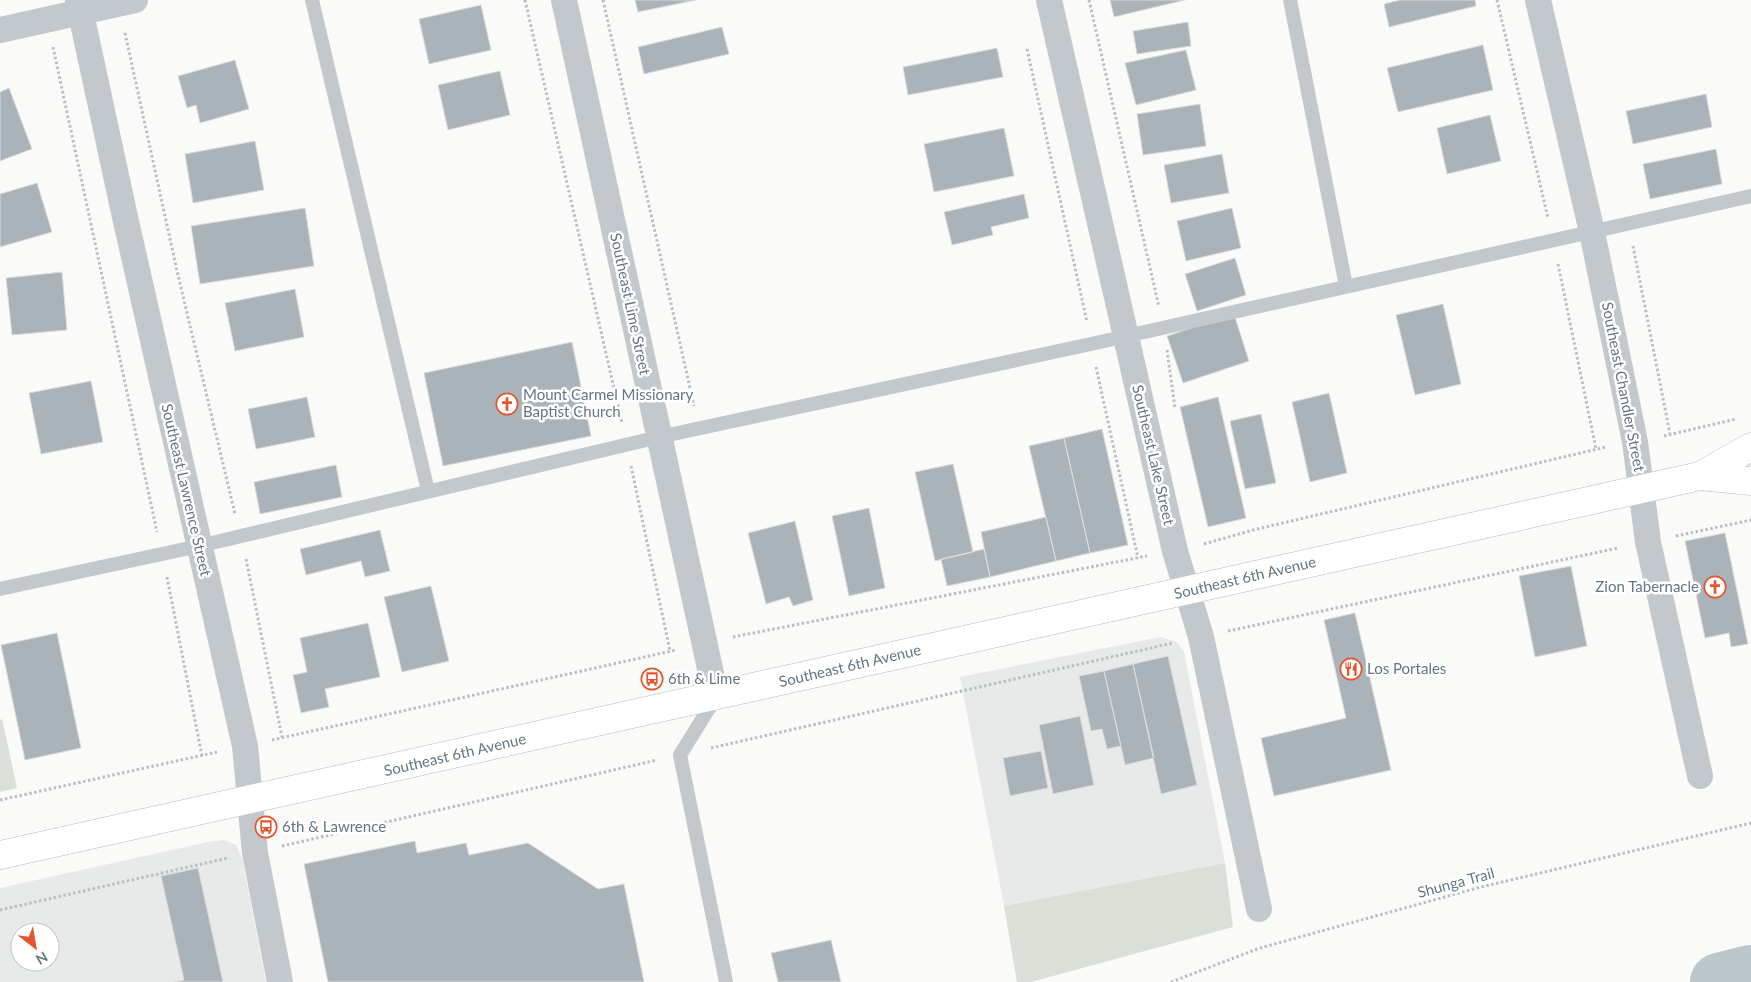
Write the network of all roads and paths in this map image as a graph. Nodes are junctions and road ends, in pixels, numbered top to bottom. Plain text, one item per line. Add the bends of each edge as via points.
1 (312, 0) edge
2 (525, 0) edge
3 (564, 0) edge
4 (603, 0) edge
5 (1049, 0) edge
6 (1089, 0) edge
7 (1290, 0) edge
8 (1538, 0) edge
9 (127, 2) edge
10 (79, 6) edge
11 (47, 19) junction
12 (0, 30) edge
13 (1027, 48) dead end
14 (1751, 196) edge
15 (1592, 232) junction
16 (1632, 241) dead end
17 (1346, 286) junction
18 (1164, 327) junction
19 (1126, 336) junction
20 (1091, 344) junction
21 (1176, 415) dead end
22 (1742, 417) dead end
23 (699, 428) junction
24 (1670, 434) junction
25 (659, 437) junction
26 (1635, 442) junction
27 (627, 445) junction
28 (1751, 447) edge
29 (1700, 476) junction
30 (1751, 481) edge
31 (1642, 490) junction
32 (428, 492) junction
33 (1751, 520) edge
34 (1203, 535) dead end
35 (241, 536) junction
36 (1648, 542) junction
37 (1205, 544) junction
38 (198, 546) junction
39 (1175, 551) junction
40 (162, 554) junction
41 (1138, 558) junction
42 (0, 589) edge
43 (1187, 591) junction
44 (1200, 637) junction
45 (704, 644) junction
46 (670, 651) junction
47 (716, 696) junction
48 (282, 737) junction
49 (245, 746) junction
50 (680, 755) junction
51 (202, 756) junction
52 (1700, 776) dead end
53 (0, 800) edge
54 (250, 800) junction
55 (1751, 823) edge
56 (255, 853) junction
57 (0, 855) edge
58 (1259, 909) dead end
59 (0, 910) edge
60 (280, 982) edge
61 (726, 982) edge
62 (1171, 982) edge

1 - 32 lane
2 - 27 path
3 - 25 street, Southeast Lime Street
4 - 23 path
5 - 19 street, Southeast Lake Street
6 - 18 path
7 - 17 lane
8 - 15 street, Southeast Chandler Street
9 - 10 street
9 - 35 path via 174,262
10 - 11 street
10 - 38 street, Southeast Lawrence Street
11 - 12 street
11 - 40 path
13 - 20 path
14 - 15 lane
15 - 17 lane
15 - 26 street, Southeast Chandler Street
16 - 24 path
17 - 18 lane
18 - 19 lane
18 - 21 path
19 - 20 lane
19 - 39 street, Southeast Lake Street
20 - 23 lane
20 - 41 path
22 - 24 path
23 - 25 lane
24 - 26 path
25 - 27 lane
25 - 45 street, Southeast Lime Street
26 - 31 street, Southeast Chandler Street
26 - 37 path via 1252,530
27 - 32 lane
27 - 46 path
28 - 29 main road, Southeast 6th Avenue
29 - 30 main road, Southeast 6th Avenue
29 - 31 main road, Southeast 6th Avenue
31 - 36 street, Southeast Chandler Street
31 - 43 main road, Southeast 6th Avenue
32 - 35 lane
33 - 36 path
34 - 37 path
35 - 38 lane
35 - 48 path
36 - 44 path
36 - 52 street, Southeast Chandler Street
37 - 39 path
38 - 40 lane
38 - 49 street, Southeast Lawrence Street
39 - 41 path
39 - 43 street, Southeast Lake Street
40 - 42 lane
40 - 51 path
41 - 45 path
43 - 44 street, Southeast Lake Street
43 - 47 main road, Southeast 6th Avenue
44 - 50 path
44 - 58 street, Southeast Lake Street
45 - 46 path
45 - 47 street, Southeast Lime Street
46 - 48 path
47 - 50 lane
47 - 54 main road, Southeast 6th Avenue
48 - 49 path
49 - 51 path
49 - 54 street, Southeast Lawrence Street
50 - 56 path
50 - 61 lane
51 - 53 path
54 - 56 street, Southeast Lawrence Street
54 - 57 main road, Southeast 6th Avenue
55 - 62 path, Shunga Trail via 1477,888 1269,945
56 - 59 path
56 - 60 street, Southeast Lawrence Street

